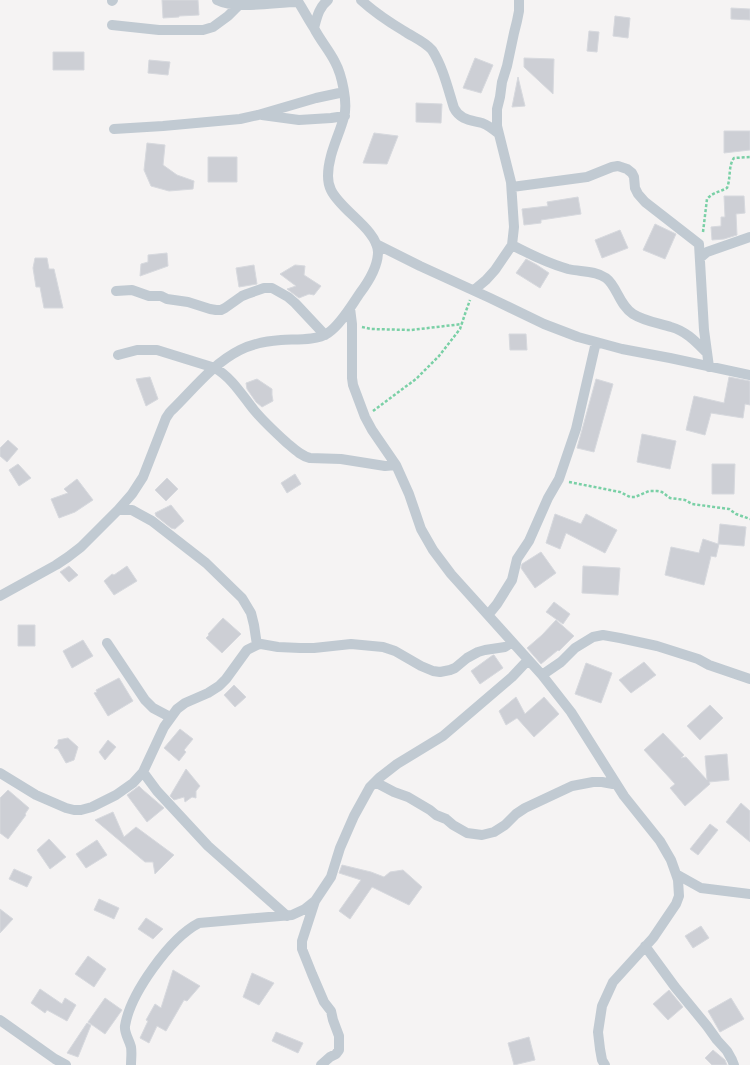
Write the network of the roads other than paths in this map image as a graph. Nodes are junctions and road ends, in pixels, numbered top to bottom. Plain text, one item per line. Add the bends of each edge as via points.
1 (217, 0) edge
2 (328, 0) edge
3 (361, 0) edge
4 (519, 0) edge
5 (297, 1) edge
6 (240, 4) junction
7 (112, 25) dead end
8 (314, 28) junction
9 (344, 92) junction
10 (258, 115) junction
11 (345, 116) junction
12 (114, 129) dead end
13 (499, 134) junction
14 (512, 188) junction
15 (750, 237) edge
16 (376, 244) junction
17 (512, 245) junction
18 (700, 258) junction
19 (474, 290) junction
20 (116, 291) dead end
21 (350, 308) junction
22 (326, 335) junction
23 (596, 342) junction
24 (707, 354) junction
25 (118, 355) dead end
26 (709, 367) junction
27 (215, 368) junction
28 (750, 375) edge
29 (396, 465) junction
30 (118, 510) junction
31 (0, 596) edge
32 (488, 615) junction
33 (512, 642) junction
34 (107, 643) dead end
35 (257, 645) junction
36 (528, 660) junction
37 (542, 675) junction
38 (750, 679) edge
39 (170, 717) junction
40 (143, 772) junction
41 (0, 773) edge
42 (375, 782) junction
43 (615, 782) junction
44 (676, 874) junction
45 (750, 894) edge
46 (315, 902) junction
47 (287, 916) junction
48 (646, 946) junction
49 (0, 1020) edge
50 (66, 1065) edge
51 (132, 1065) edge
52 (321, 1065) edge
53 (605, 1065) edge
54 (734, 1065) edge

1 - 6 street
2 - 8 street via 320,9
3 - 13 street via 378,14 426,44 432,51 454,108 460,116 487,125
4 - 13 street via 517,21 497,109
5 - 6 street via 260,5
5 - 8 street
6 - 7 street via 213,27 203,30 159,30
8 - 9 street via 335,61
9 - 10 street
9 - 11 street
10 - 11 street via 292,120
10 - 12 street via 191,124
11 - 16 street via 330,159 329,184 341,204
13 - 14 street
14 - 17 street
14 - 18 street via 587,178 618,166 627,169 632,173 635,188 645,202 699,244
15 - 18 street via 707,252
16 - 19 street
16 - 21 street via 378,258 375,268
17 - 19 street via 495,270
17 - 24 street via 541,260 606,277 622,303 633,314 686,334
18 - 24 street
19 - 23 street via 544,324
20 - 22 street via 132,290 148,296 161,296 221,310 242,296 264,288 272,288 295,303
21 - 22 street
21 - 29 street via 352,378 372,430
22 - 27 street via 258,344 240,350
23 - 26 street via 622,350
23 - 32 street via 576,429 559,479 548,498 536,529 517,559 512,580
24 - 26 street
25 - 27 street via 137,350 157,350
26 - 28 street
27 - 29 street via 232,382 266,423 306,457
27 - 30 street via 170,412 143,477
29 - 32 street via 433,550
30 - 31 street via 68,557
30 - 35 street via 132,510 152,522 206,563 242,598 251,613
32 - 33 street
33 - 35 street via 505,647 478,652 455,668 440,672 421,666 383,647 351,644 324,648
33 - 36 street
34 - 39 street via 144,700 152,708
35 - 39 street via 247,650 219,686 185,703
36 - 37 street
36 - 42 street via 456,726
37 - 38 street via 575,648 593,637 603,635 657,646
37 - 43 street via 576,718
39 - 40 street
40 - 41 street via 134,783 116,795 81,810 66,808 36,795
40 - 47 street via 156,791 208,846
42 - 43 street via 408,797 467,833 482,835 494,832 525,808 572,786 593,782
42 - 46 street via 354,816 331,877
43 - 44 street via 660,841
44 - 45 street via 701,888
44 - 48 street via 679,896 676,904
46 - 47 street via 305,910
46 - 52 street via 302,941 302,949 340,1036 339,1050
47 - 51 street via 199,923 186,931 159,959 141,985 131,1007 125,1033 130,1045
48 - 53 street via 613,982 602,1006 598,1032
48 - 54 street via 675,987 727,1051
49 - 50 street

